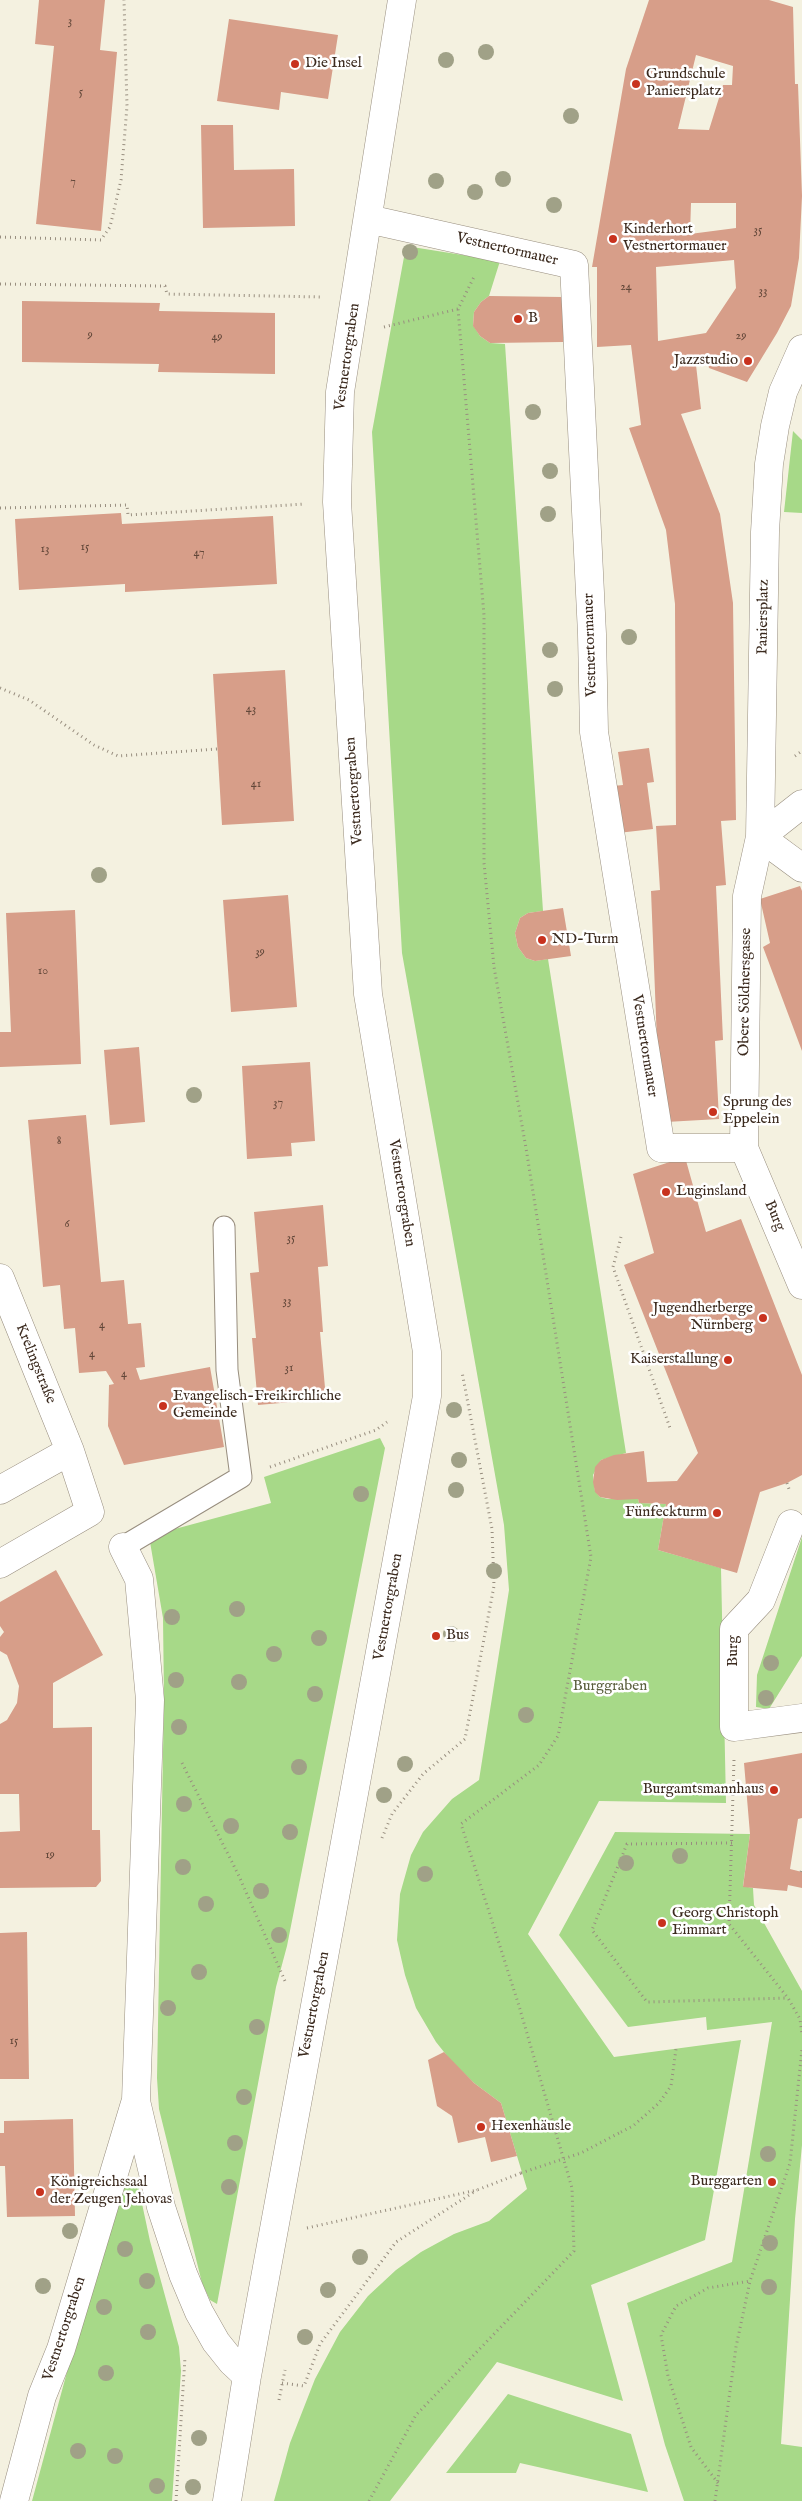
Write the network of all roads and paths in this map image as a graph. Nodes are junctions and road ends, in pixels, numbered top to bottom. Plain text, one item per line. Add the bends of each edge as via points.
1 (124, 0) edge
2 (402, 0) edge
3 (368, 219) junction
4 (0, 237) edge
5 (489, 245) junction
6 (0, 284) edge
7 (356, 299) junction
8 (458, 309) junction
9 (350, 327) junction
10 (801, 352) edge
11 (337, 502) junction
12 (0, 508) edge
13 (0, 688) edge
14 (217, 749) dead end
15 (802, 751) edge
16 (792, 758) dead end
17 (802, 804) edge
18 (760, 837) junction
19 (802, 868) edge
20 (744, 1148) junction
21 (224, 1227) dead end
22 (622, 1237) dead end
23 (0, 1278) edge
24 (802, 1285) edge
25 (670, 1428) dead end
26 (376, 1430) dead end
27 (70, 1451) junction
28 (241, 1477) junction
29 (0, 1490) edge
30 (791, 1524) dead end
31 (124, 1547) joint
32 (0, 1564) edge
33 (802, 1718) edge
34 (734, 1727) junction
35 (181, 1762) dead end
36 (732, 1843) junction
37 (788, 1998) junction
38 (311, 2023) junction
39 (802, 2034) edge
40 (676, 2049) dead end
41 (802, 2050) edge
42 (136, 2100) junction
43 (478, 2190) junction
44 (276, 2225) junction
45 (750, 2281) junction
46 (184, 2352) dead end
47 (247, 2376) junction
48 (283, 2384) dead end
49 (718, 2483) junction
50 (14, 2501) edge
51 (176, 2501) edge
52 (228, 2501) edge
53 (369, 2501) edge
54 (715, 2501) edge

1 - 4 path via 127,106 121,180 110,227 101,240
2 - 3 street, Vestnertorgraben
3 - 5 street, Vestnertormauer
3 - 7 street, Vestnertorgraben
5 - 8 path
5 - 20 street, Vestnertormauer via 574,265 594,732 660,1148
6 - 7 path via 166,286 167,294
7 - 9 street, Vestnertorgraben
8 - 9 path via 373,330
8 - 53 path via 484,615 484,862 494,967 591,1557 558,1736 539,1764 461,1824 572,2188 574,2251 416,2415
9 - 11 street, Vestnertorgraben via 340,392
10 - 18 street, Paniersplatz via 783,392 769,464
11 - 12 path via 128,515 127,505
11 - 38 street, Vestnertorgraben via 368,994 427,1352 427,1396
13 - 14 path via 29,700 94,745 118,756
15 - 16 path
17 - 18 street
18 - 19 street
18 - 20 street, Obere Söldnersgasse via 747,896
20 - 24 street, Burg
21 - 28 lane via 227,1370
22 - 25 path via 613,1267
23 - 27 street, Krelingstraße
26 - 28 path
27 - 29 street
27 - 32 street, Krelingstraße via 90,1512
28 - 31 lane
30 - 34 street, Burg via 761,1600 734,1629
31 - 42 street, Vestnertorgraben via 139,1579 150,1700
33 - 34 street
34 - 36 path
35 - 38 path via 239,1876 291,1993 291,2000
36 - 37 path via 730,1924
36 - 37 path via 626,1844 592,1930 646,2002
37 - 39 path via 800,2019
38 - 44 street, Vestnertorgraben
40 - 43 path, bridge via 671,2086 659,2103 633,2126 582,2153
41 - 45 path via 790,2163
42 - 47 street, Vestnertorgraben via 161,2207 186,2282 216,2342
42 - 50 street, Vestnertorgraben via 61,2349 42,2396
43 - 44 path via 303,2229 289,2231
43 - 48 path via 396,2242 320,2344 304,2386
44 - 47 street, Vestnertorgraben
45 - 49 path via 736,2347
45 - 49 path via 708,2288 676,2306 661,2335 668,2376 691,2447
46 - 51 path
47 - 52 street, Vestnertorgraben
49 - 54 path

